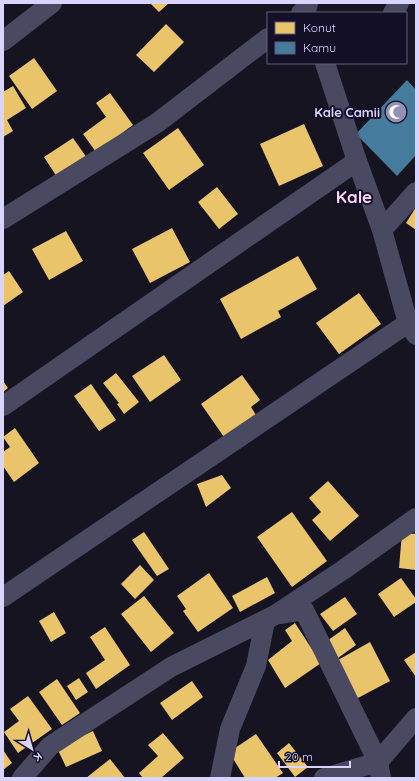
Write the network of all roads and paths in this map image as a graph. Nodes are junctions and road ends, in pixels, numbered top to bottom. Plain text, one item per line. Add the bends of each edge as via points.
1 (52, 3) edge
2 (398, 3) edge
3 (394, 12) edge
4 (267, 39) edge
5 (3, 41) edge
6 (325, 64) edge
7 (357, 161) junction
8 (416, 192) edge
9 (3, 219) edge
10 (382, 230) junction
11 (412, 329) edge
12 (3, 406) edge
13 (416, 518) edge
14 (3, 597) edge
15 (270, 618) junction
16 (416, 718) edge
17 (379, 770) edge
18 (22, 778) edge
19 (220, 778) edge
20 (324, 778) edge

1 - 5 street
2 - 3 street
4 - 9 street via 157,123
6 - 7 street
7 - 10 street
7 - 12 street
8 - 10 street
10 - 11 street
11 - 14 street
13 - 15 street via 344,570
15 - 17 street via 304,610
15 - 18 street via 171,667 50,746
15 - 19 street via 256,666 230,729
16 - 17 street
17 - 20 street

